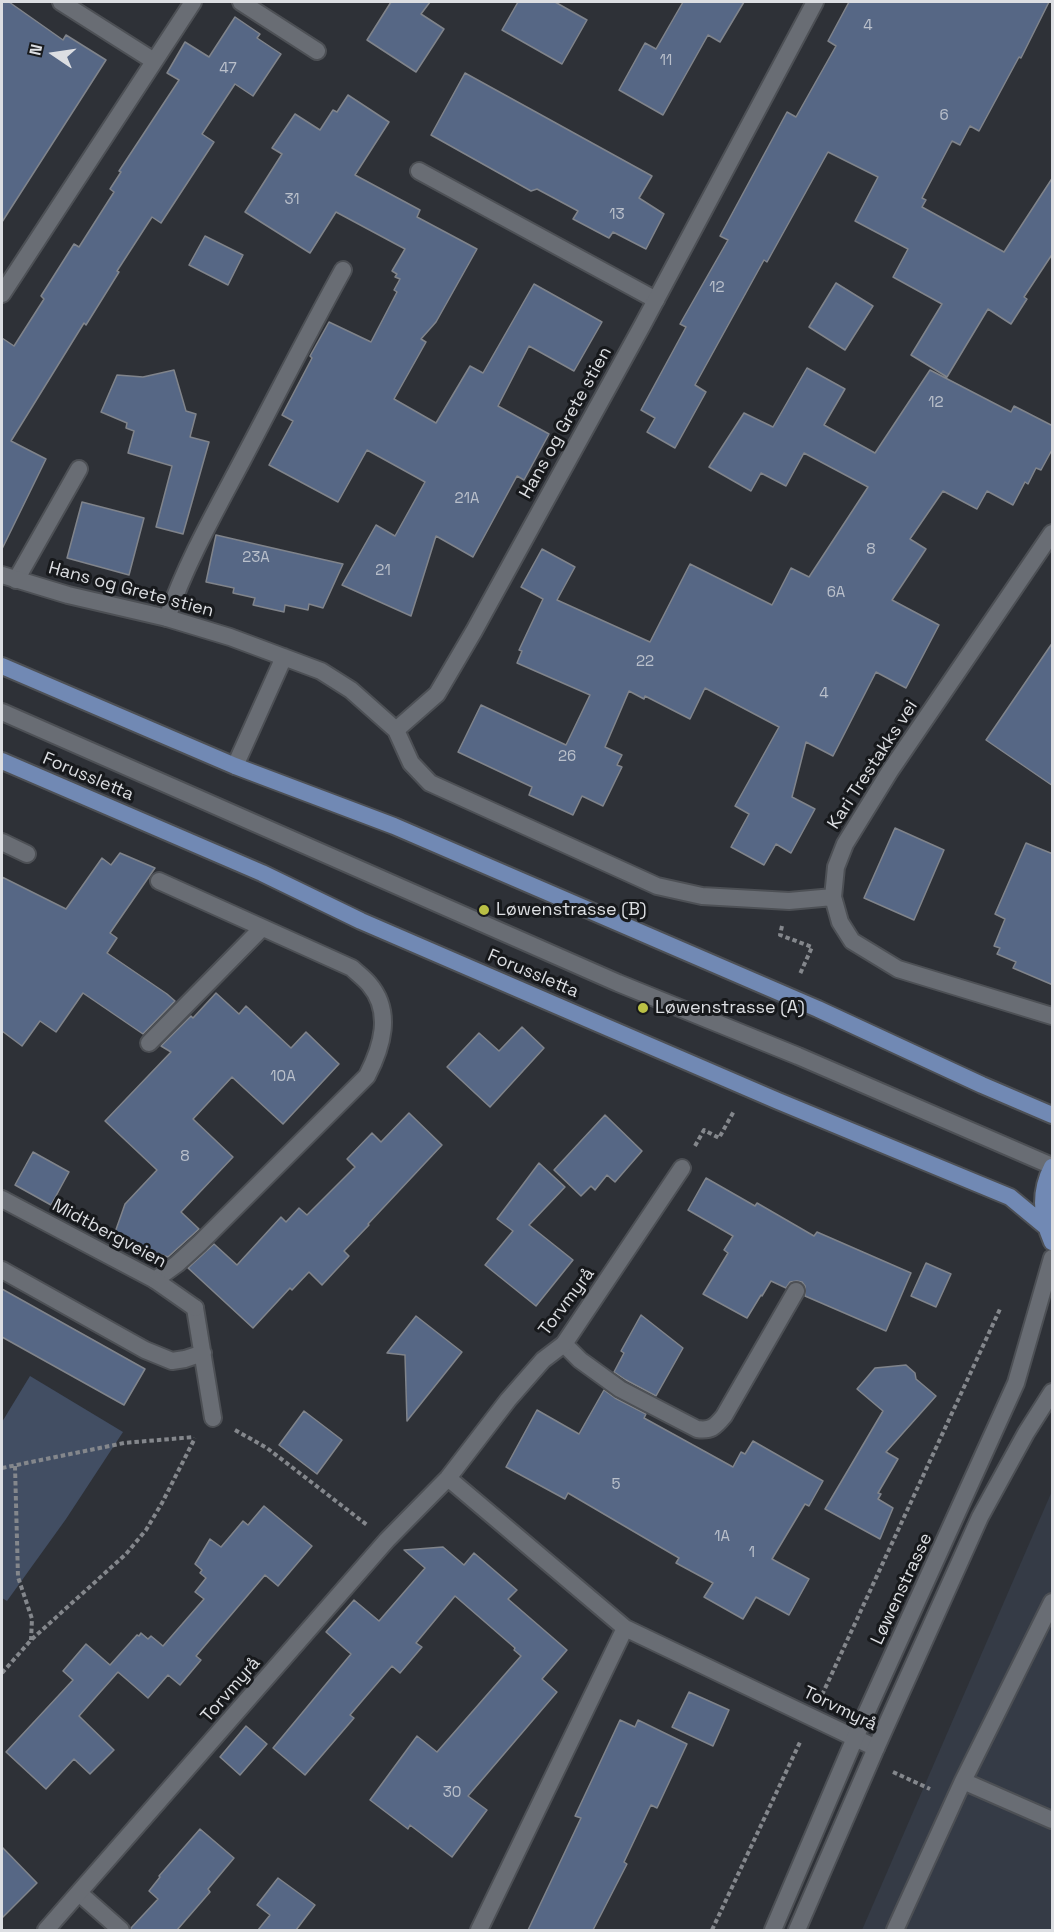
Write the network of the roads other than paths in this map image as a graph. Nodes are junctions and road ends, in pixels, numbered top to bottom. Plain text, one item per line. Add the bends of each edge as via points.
1 (61, 2) edge
2 (193, 2) edge
3 (241, 2) edge
4 (815, 2) edge
5 (317, 51) dead end
6 (154, 61) junction
7 (419, 171) dead end
8 (343, 270) dead end
9 (2, 294) edge
10 (656, 300) junction
11 (79, 469) dead end
12 (1053, 533) edge
13 (9, 577) edge
14 (167, 618) junction
15 (284, 657) junction
16 (2, 666) edge
17 (2, 712) edge
18 (396, 730) junction
19 (2, 761) edge
20 (235, 766) junction
21 (2, 842) edge
22 (27, 854) dead end
23 (159, 881) dead end
24 (833, 897) junction
25 (262, 927) junction
26 (1053, 1016) edge
27 (149, 1042) dead end
28 (1053, 1114) edge
29 (1053, 1166) edge
30 (682, 1168) road end
31 (2, 1201) edge
32 (1045, 1226) junction
33 (1053, 1242) edge
34 (1053, 1258) edge
35 (2, 1270) edge
36 (155, 1280) junction
37 (796, 1291) dead end
38 (564, 1344) junction
39 (203, 1353) junction
40 (1053, 1392) edge
41 (213, 1418) road end
42 (448, 1478) junction
43 (1053, 1602) edge
44 (625, 1628) junction
45 (855, 1738) junction
46 (876, 1748) junction
47 (963, 1782) junction
48 (1053, 1820) edge
49 (80, 1893) junction
50 (46, 1930) edge
51 (121, 1930) edge
52 (479, 1930) edge
53 (772, 1930) edge
54 (797, 1930) edge
55 (895, 1930) edge

1 - 6 street
2 - 6 street
3 - 5 street
4 - 10 street, Hans og Grete stien
6 - 9 street
7 - 10 street
8 - 14 street via 198,545
10 - 18 street, Hans og Grete stien via 437,693
11 - 13 street
12 - 24 street, Kari Trestakks vei via 890,771 845,844 836,867
13 - 14 street, Hans og Grete stien
14 - 15 street, Hans og Grete stien
15 - 18 street, Hans og Grete stien via 321,671 351,690
15 - 20 street
16 - 20 main road
17 - 29 street via 618,983
18 - 24 street via 411,763 429,783 657,886 702,896 789,901
19 - 32 main road, Forussletta via 586,1018 1010,1197
20 - 28 main road via 405,831
21 - 22 street
23 - 25 street
24 - 26 street, Kari Trestakks vei via 840,922 852,941 898,969
25 - 27 street
25 - 36 street via 352,968 370,986 382,1009 383,1033 377,1057 367,1076 200,1243
29 - 32 main road via 1042,1202
30 - 38 street, Torvmyrå
31 - 36 street, Midtbergveien
32 - 33 main road
34 - 45 street, Løwenstrasse via 1016,1383
35 - 39 street via 172,1362
36 - 39 street, Midtbergveien via 195,1308
37 - 38 street via 724,1416 707,1430 697,1429 620,1389
38 - 42 street, Torvmyrå via 529,1376
39 - 41 street
40 - 46 street via 980,1517
42 - 44 street, Torvmyrå
42 - 49 street, Torvmyrå via 387,1540
43 - 47 street
44 - 45 street, Torvmyrå
44 - 52 street
45 - 46 street, Torvmyrå
45 - 53 street, Løwenstrasse
46 - 54 street
47 - 48 street
47 - 55 street
49 - 50 street, Torvmyrå
49 - 51 street

